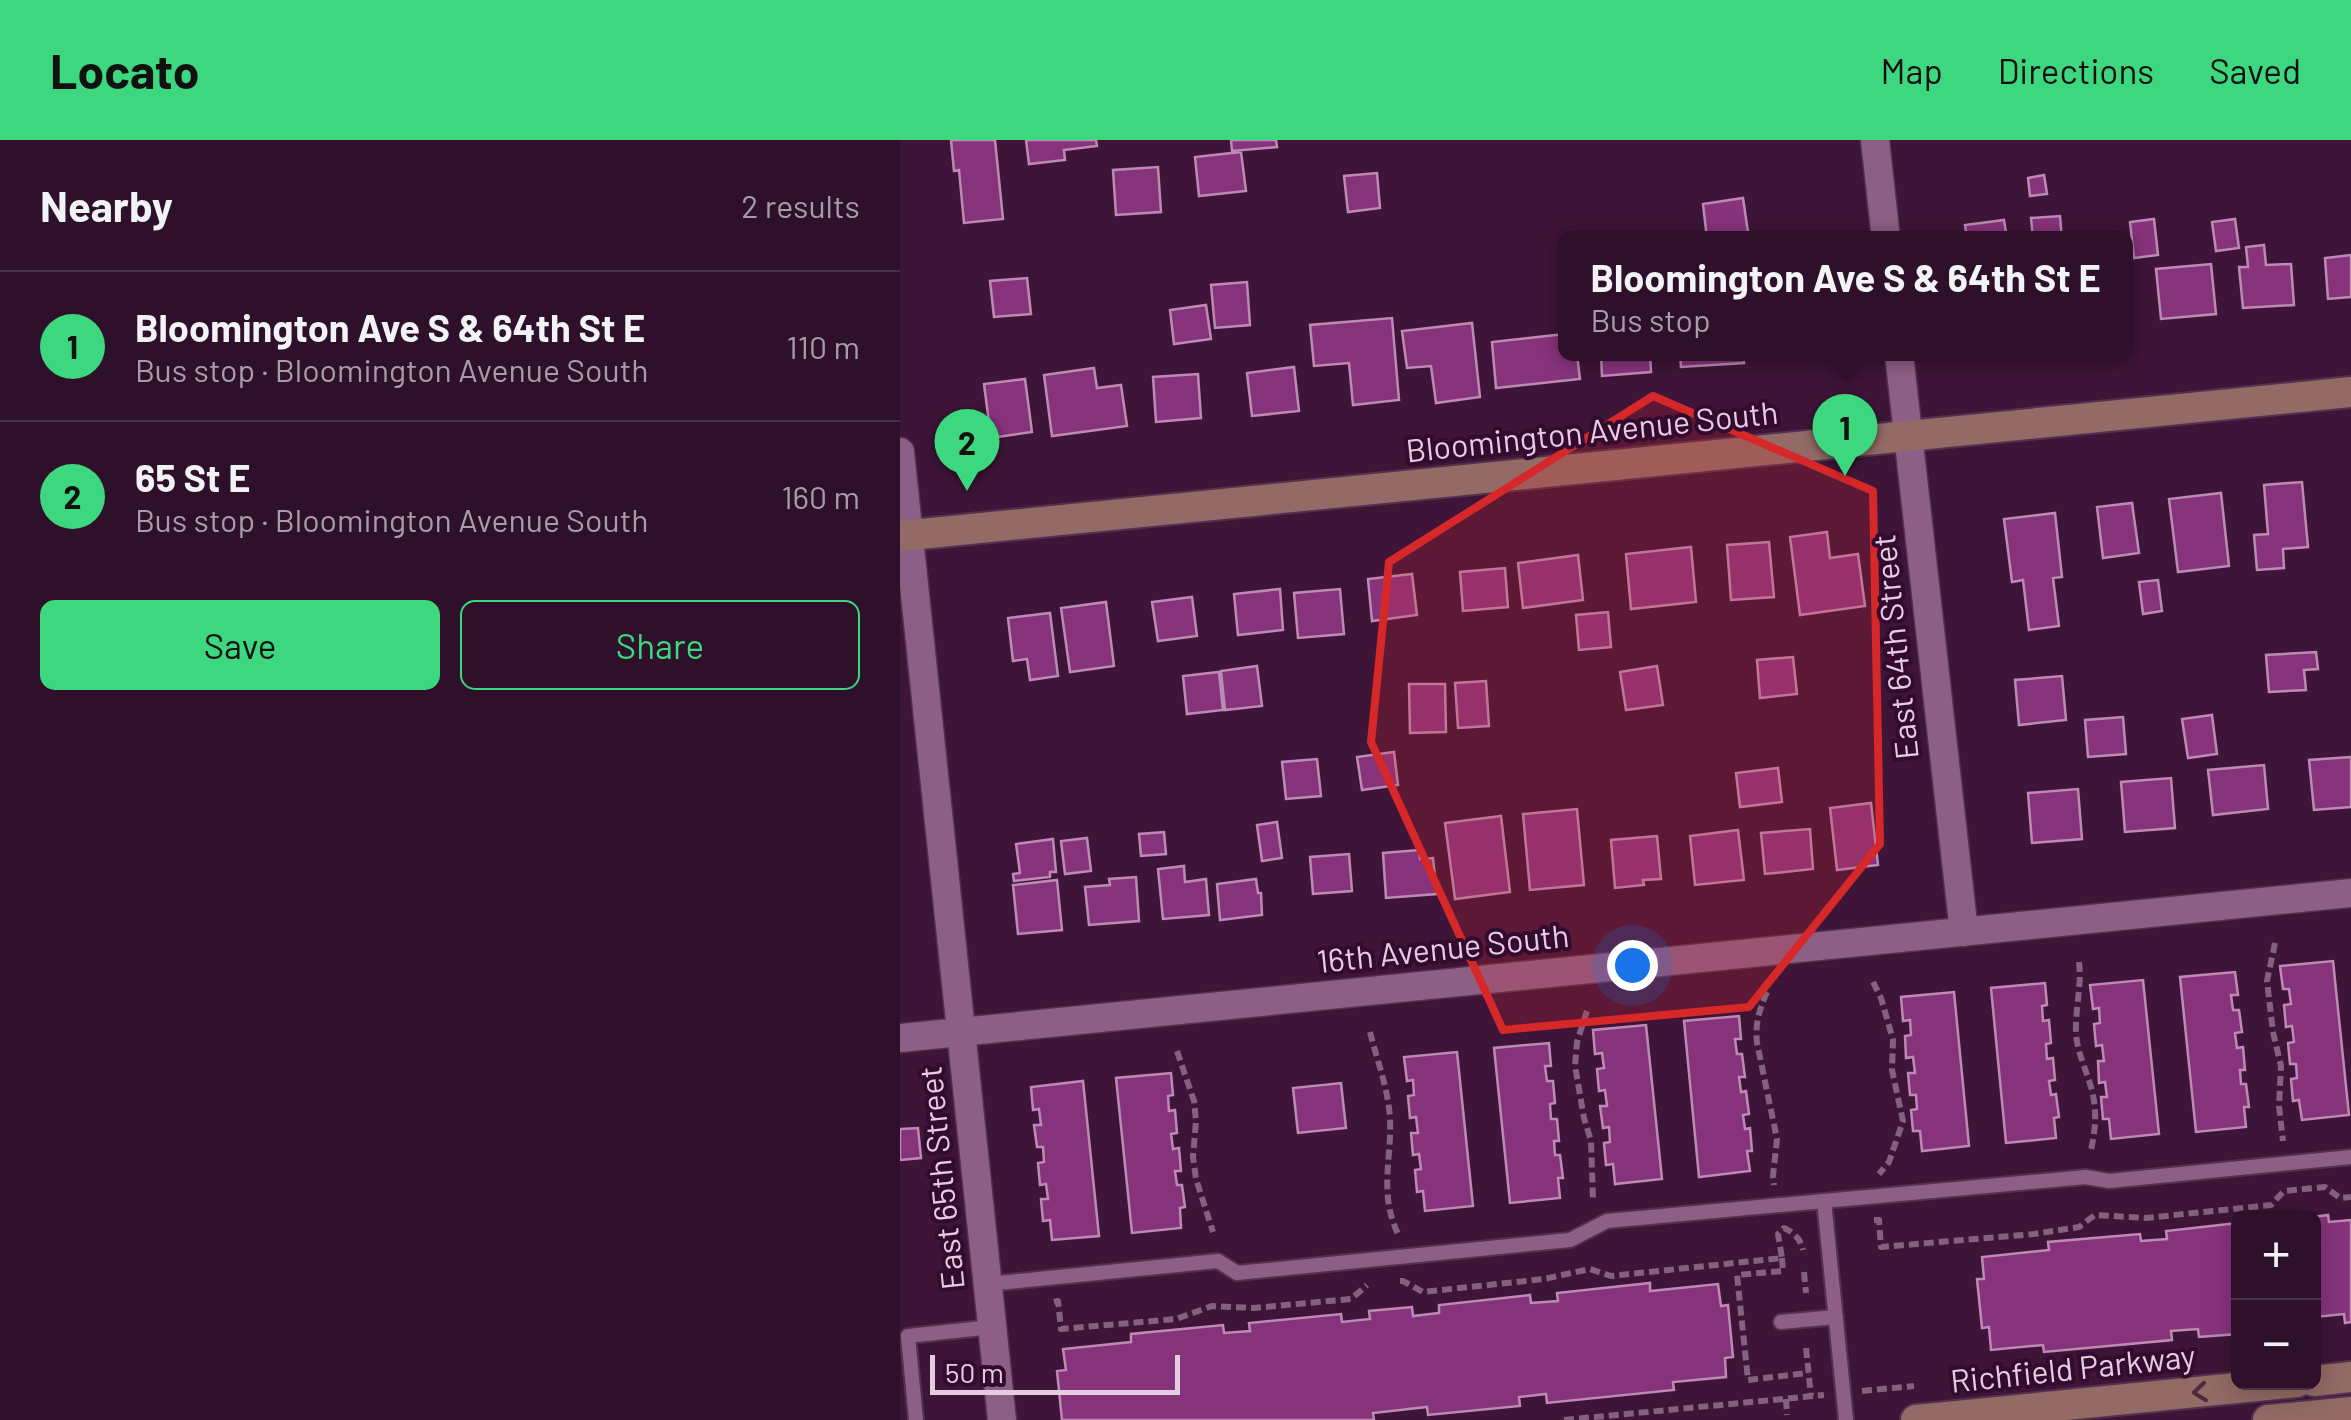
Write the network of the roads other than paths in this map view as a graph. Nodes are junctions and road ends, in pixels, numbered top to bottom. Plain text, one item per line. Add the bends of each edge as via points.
1 (1875, 140) edge
2 (1885, 231) edge
3 (1900, 361) edge
4 (2351, 392) edge
5 (1908, 436) junction
6 (900, 452) edge
7 (905, 536) edge
8 (2351, 892) edge
9 (1964, 932) junction
10 (962, 1031) junction
11 (900, 1038) edge
12 (2351, 1157) edge
13 (1824, 1201) junction
14 (988, 1284) junction
15 (1836, 1317) junction
16 (1781, 1322) dead end
17 (992, 1327) junction
18 (2351, 1377) edge
19 (2321, 1380) edge
20 (2231, 1389) edge
21 (2351, 1412) edge
22 (916, 1420) edge
23 (1002, 1420) edge
24 (1846, 1420) edge
25 (1916, 1420) edge
26 (2268, 1420) edge

1 - 2 street
3 - 5 street, East 64th Street
4 - 5 street, Bloomington Avenue South
5 - 7 street, Bloomington Avenue South
5 - 9 street, East 64th Street
6 - 7 street, East 65th Street
7 - 10 street, East 65th Street
8 - 9 street, 16th Avenue South
9 - 10 street, 16th Avenue South
10 - 11 street, 16th Avenue South
10 - 14 street, East 65th Street
12 - 13 lane
13 - 14 lane via 1607,1221 1570,1240 1512,1246 1238,1273 1218,1261
13 - 15 lane
14 - 17 street, East 65th Street
15 - 16 lane
15 - 24 lane
17 - 22 lane via 908,1336
17 - 23 street, East 65th Street
18 - 19 street
20 -> 25 street, Richfield Parkway
21 - 26 street

